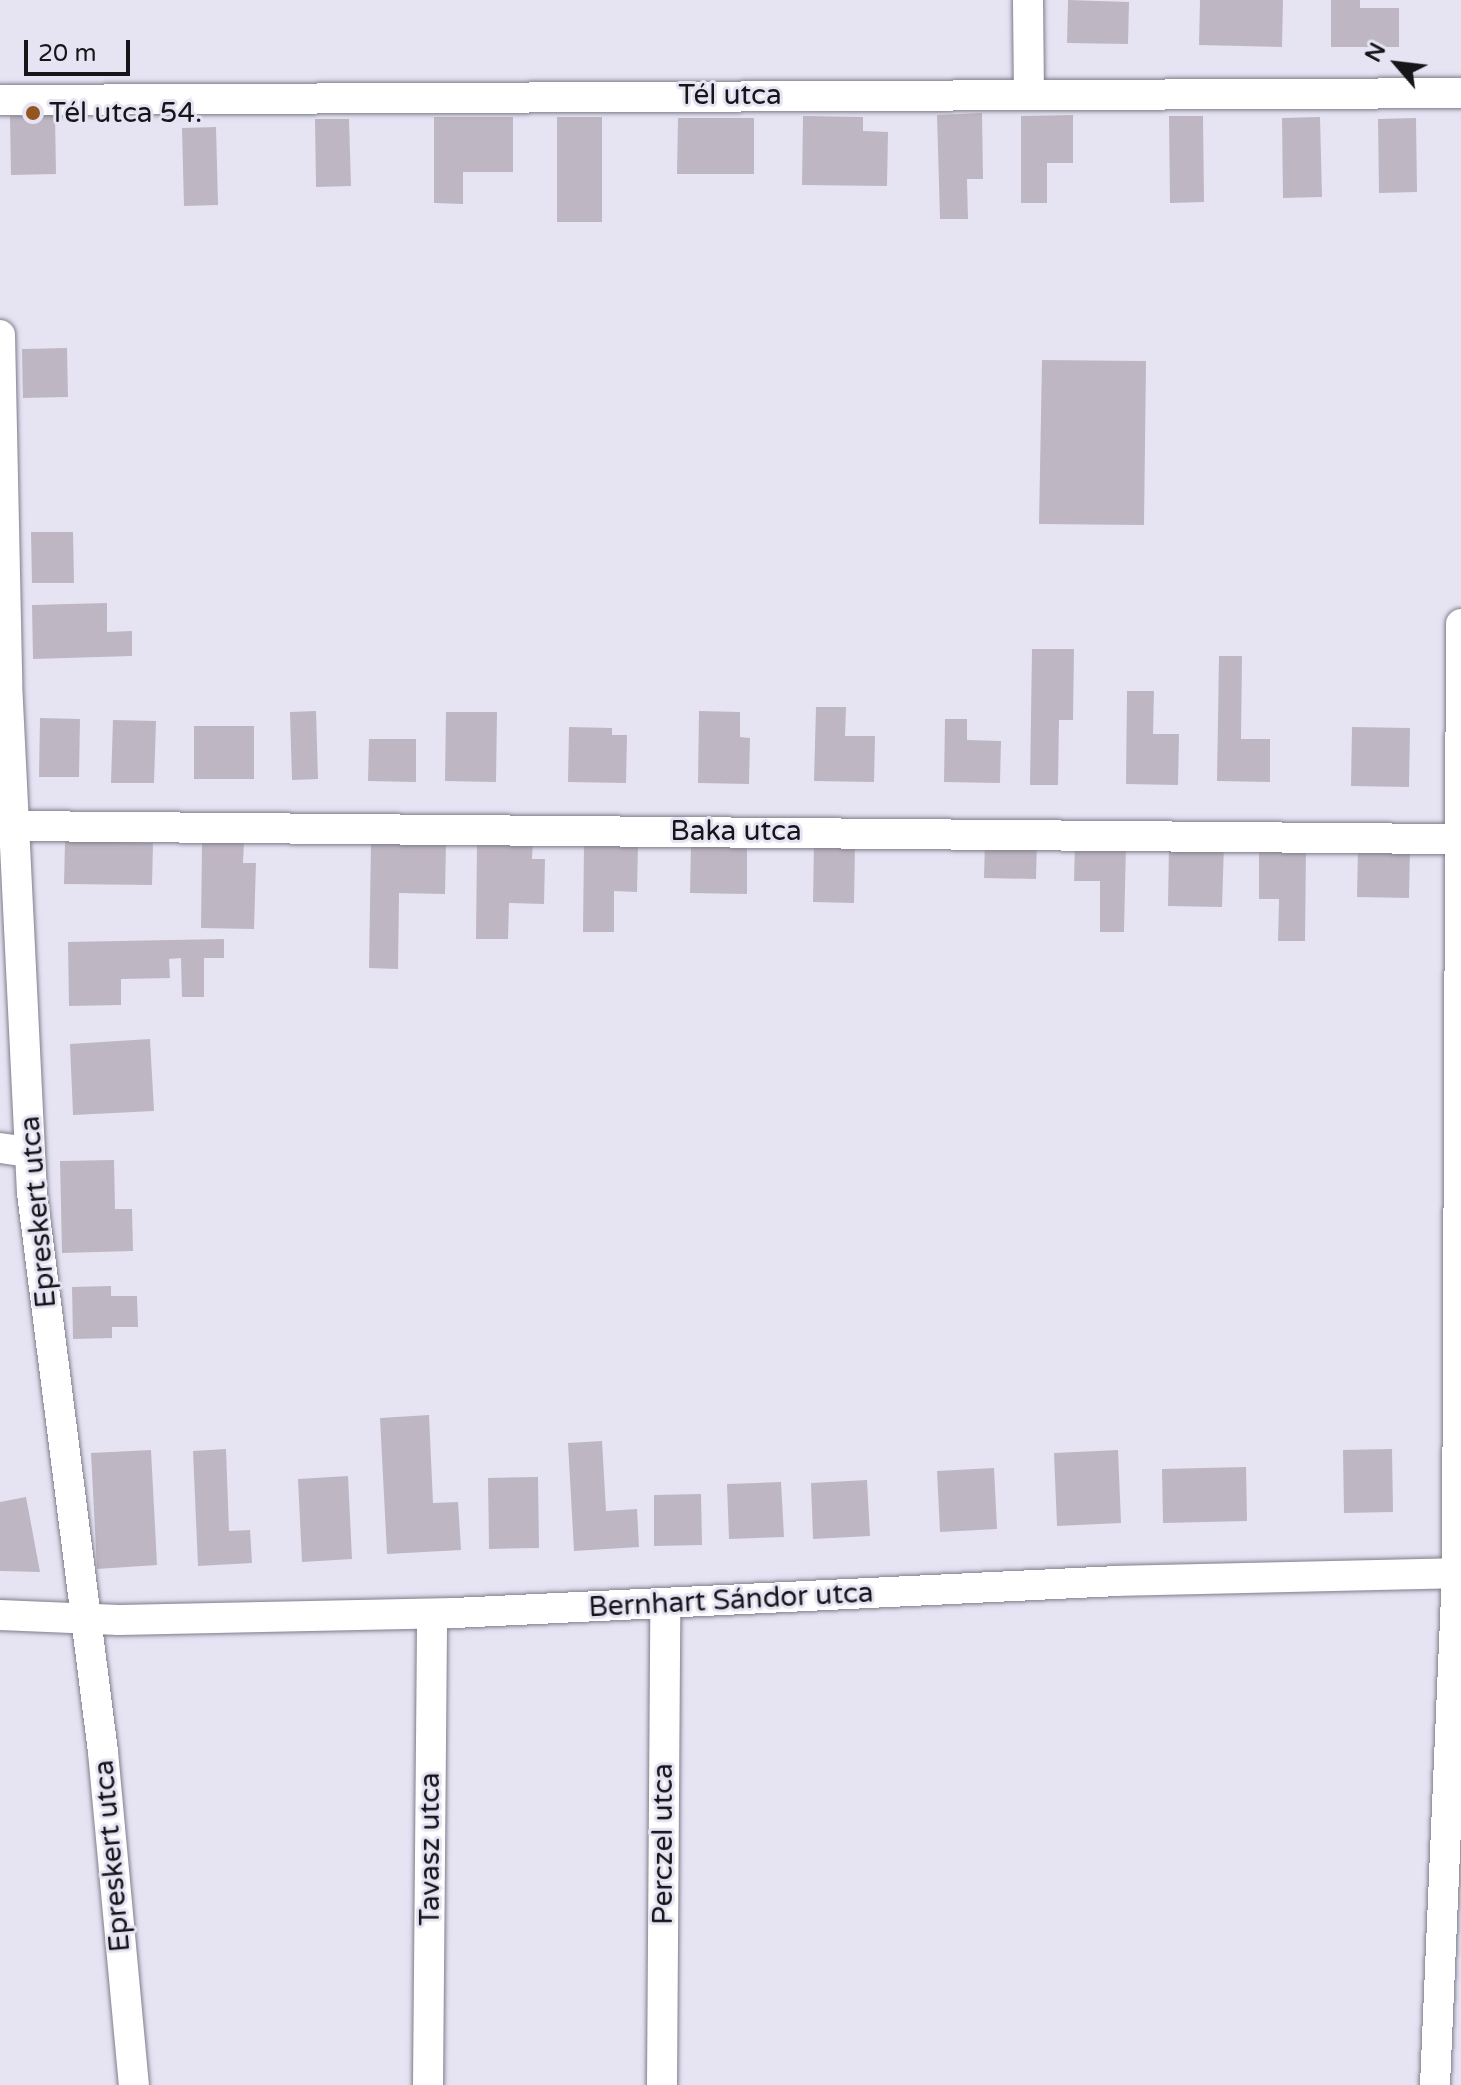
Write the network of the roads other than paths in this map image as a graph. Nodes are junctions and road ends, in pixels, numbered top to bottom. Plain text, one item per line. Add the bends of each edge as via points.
1 (1028, 0) edge
2 (1029, 93) junction
3 (1461, 93) edge
4 (0, 100) edge
5 (0, 335) edge
6 (3, 613) edge
7 (1461, 624) edge
8 (14, 826) junction
9 (1458, 839) junction
10 (0, 1148) edge
11 (30, 1152) junction
12 (1459, 1573) edge
13 (665, 1603) junction
14 (432, 1614) junction
15 (0, 1615) edge
16 (83, 1619) junction
17 (134, 2085) edge
18 (428, 2085) edge
19 (662, 2085) edge
20 (1435, 2085) edge

1 - 2 street
2 - 3 street, Tél utca
2 - 4 street, Tél utca
5 - 6 street, Epreskert utca
6 - 8 street, Epreskert utca
7 - 9 street
8 - 9 street, Baka utca
8 - 11 street, Epreskert utca
9 - 12 street
10 - 11 street
11 - 16 street, Epreskert utca
12 - 13 street, Bernhart Sándor utca via 1117,1581
12 - 20 street
13 - 14 street, Bernhart Sándor utca
13 - 19 street, Perczel utca
14 - 16 street, Bernhart Sándor utca
14 - 18 street, Tavasz utca
15 - 16 street, Bernhart Sándor utca
16 - 17 street, Epreskert utca via 103,1752

